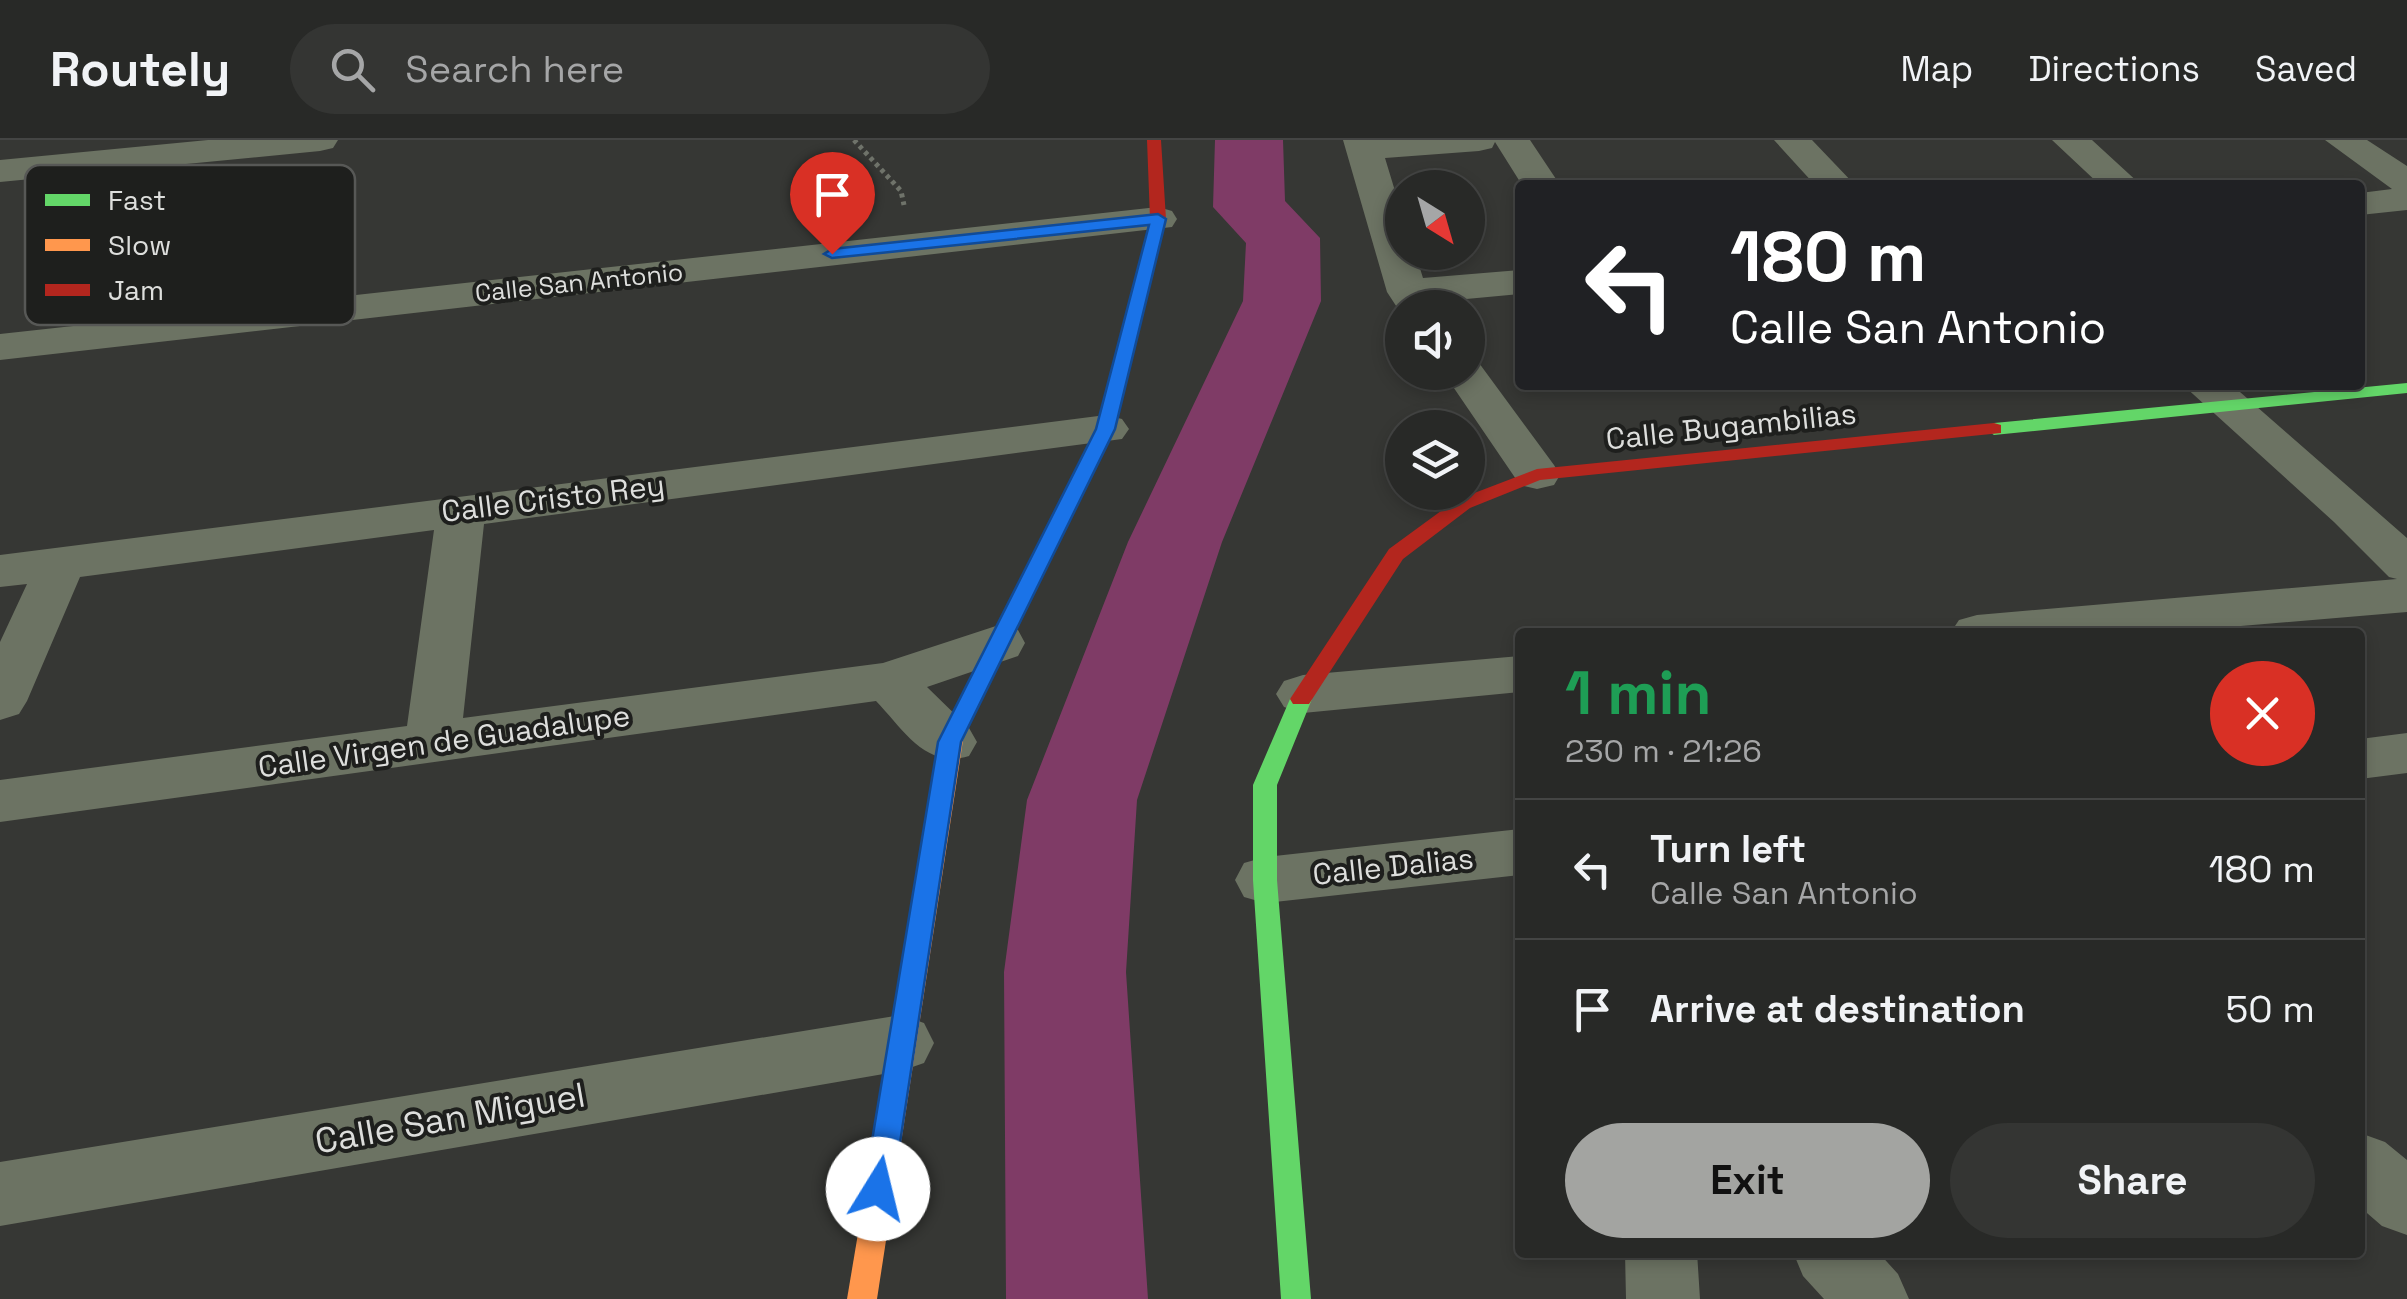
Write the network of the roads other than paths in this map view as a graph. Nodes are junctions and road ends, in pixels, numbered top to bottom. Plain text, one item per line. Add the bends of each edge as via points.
1 (320, 140) edge
2 (1154, 140) edge
3 (1479, 140) edge
4 (1512, 140) edge
5 (1792, 140) edge
6 (2070, 140) edge
7 (2344, 140) edge
8 (1362, 144) edge
9 (70, 165) edge
10 (25, 170) edge
11 (0, 172) edge
12 (1539, 180) edge
13 (1831, 180) edge
14 (2116, 180) edge
15 (2407, 182) edge
16 (2407, 199) edge
17 (2365, 203) edge
18 (1158, 219) junction
19 (1515, 283) edge
20 (1410, 290) edge
21 (1472, 290) edge
22 (355, 308) edge
23 (202, 325) edge
24 (0, 348) edge
25 (2407, 388) edge
26 (1477, 390) edge
27 (2360, 390) edge
28 (2365, 390) edge
29 (2218, 396) edge
30 (1106, 429) junction
31 (1538, 475) junction
32 (462, 510) junction
33 (61, 564) junction
34 (2407, 566) edge
35 (0, 571) edge
36 (2407, 595) edge
37 (2023, 628) edge
38 (999, 643) junction
39 (1515, 674) edge
40 (888, 681) junction
41 (1303, 694) junction
42 (0, 701) edge
43 (433, 742) junction
44 (949, 742) junction
45 (2407, 754) edge
46 (2365, 758) edge
47 (0, 801) edge
48 (1515, 853) edge
49 (1265, 880) junction
50 (901, 1043) junction
51 (2365, 1168) edge
52 (0, 1194) edge
53 (2407, 1203) edge
54 (1661, 1258) edge
55 (1835, 1258) edge
56 (862, 1299) edge
57 (1296, 1299) edge
58 (1663, 1299) edge
59 (1872, 1299) edge

1 - 9 street
2 - 18 street
3 - 8 street
4 - 12 street
5 - 13 street
6 - 14 street
7 - 15 street
8 - 20 street
10 - 11 street
16 - 17 street
18 - 22 street, Calle San Antonio
18 - 30 street
19 - 21 street
23 - 24 street, Calle San Antonio
25 - 28 street, Calle Bugambilias
26 - 31 street
27 - 29 street, Calle Bugambilias
29 - 31 street, Calle Bugambilias
29 - 34 street
30 - 32 street, Calle Cristo Rey
30 - 38 street
31 - 41 street, Calle Bugambilias via 1464,504 1396,554
32 - 33 street, Calle Cristo Rey
32 - 43 street
33 - 35 street, Calle Cristo Rey
33 - 42 street
36 - 37 street
38 - 40 street, Calle Virgen de Guadalupe
38 - 44 street
39 - 41 street
40 - 43 street, Calle Virgen de Guadalupe
40 - 44 street
41 - 49 street, Calle Bugambilias via 1265,785
43 - 47 street, Calle Virgen de Guadalupe
44 - 50 street
45 - 46 street
48 - 49 street, Calle Dalias
49 - 57 street, Calle Bugambilias
50 - 52 street, Calle San Miguel
50 - 56 street
51 - 53 street
54 - 58 street
55 - 59 street

